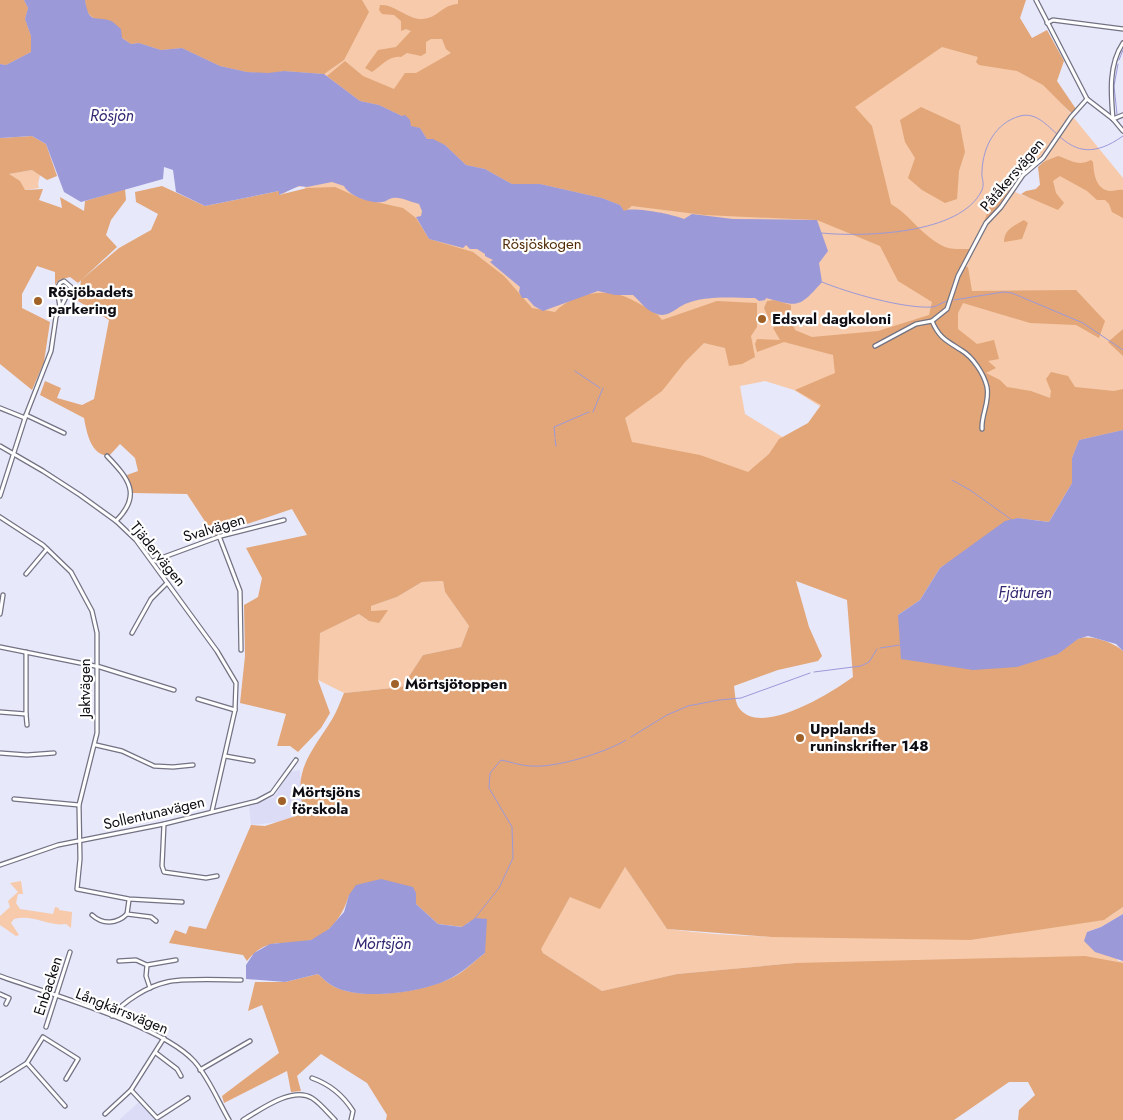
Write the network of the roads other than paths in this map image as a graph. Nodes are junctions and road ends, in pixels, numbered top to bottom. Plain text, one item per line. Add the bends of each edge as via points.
1 (1036, 0) edge
2 (1047, 23) junction
3 (1123, 28) edge
4 (1123, 44) edge
5 (1087, 98) junction
6 (1123, 115) edge
7 (1113, 120) junction
8 (1123, 131) edge
9 (60, 307) junction
10 (932, 321) junction
11 (875, 346) dead end
12 (0, 408) edge
13 (25, 416) junction
14 (982, 429) dead end
15 (64, 434) dead end
16 (0, 446) edge
17 (13, 452) junction
18 (107, 456) dead end
19 (0, 496) edge
20 (0, 517) edge
21 (284, 520) dead end
22 (116, 521) junction
23 (219, 536) junction
24 (47, 549) junction
25 (153, 561) junction
26 (26, 574) dead end
27 (167, 583) junction
28 (3, 595) dead end
29 (0, 614) edge
30 (132, 633) dead end
31 (0, 647) edge
32 (241, 650) dead end
33 (26, 652) junction
34 (96, 667) junction
35 (174, 690) dead end
36 (198, 699) dead end
37 (235, 710) junction
38 (0, 712) edge
39 (26, 714) junction
40 (27, 725) dead end
41 (96, 744) junction
42 (0, 753) edge
43 (54, 753) dead end
44 (225, 756) junction
45 (296, 760) dead end
46 (253, 761) dead end
47 (193, 765) dead end
48 (14, 799) dead end
49 (79, 806) junction
50 (212, 811) junction
51 (164, 824) junction
52 (79, 840) junction
53 (0, 864) edge
54 (217, 876) dead end
55 (128, 899) junction
56 (182, 902) dead end
57 (128, 914) junction
58 (92, 915) dead end
59 (156, 921) dead end
60 (70, 952) dead end
61 (176, 960) dead end
62 (119, 961) dead end
63 (146, 965) junction
64 (0, 976) edge
65 (241, 980) dead end
66 (150, 988) junction
67 (0, 994) edge
68 (56, 996) junction
69 (6, 1004) dead end
70 (112, 1016) junction
71 (46, 1026) dead end
72 (164, 1038) junction
73 (250, 1041) dead end
74 (156, 1053) junction
75 (27, 1063) junction
76 (200, 1070) junction
77 (181, 1076) dead end
78 (312, 1078) dead end
79 (66, 1079) dead end
80 (0, 1080) edge
81 (131, 1090) junction
82 (188, 1098) dead end
83 (66, 1106) dead end
84 (105, 1114) dead end
85 (229, 1120) edge
86 (243, 1120) edge
87 (335, 1120) edge
88 (351, 1120) edge

1 - 2 street
2 - 3 street via 1053,20
2 - 5 street
4 - 7 street via 1116,55 1113,71
5 - 7 street
5 - 10 street, Påtåkersvägen via 1043,158 1014,184 1001,207 986,222 958,276 949,306
6 - 7 street
7 - 8 street
9 - 9 street via 71,287 64,281 60,282 58,290
9 - 13 street via 51,351
10 - 11 street, Påtåkersvägen via 916,324
10 - 14 street via 945,342 963,350 982,373 988,395
12 - 13 street
13 - 15 street
13 - 17 street
16 - 17 street, Tjädervägen
17 - 19 street
17 - 22 street, Tjädervägen
18 - 22 street via 130,485 131,500
20 - 24 street, Jaktvägen
21 - 23 street, Svalvägen
22 - 25 street, Tjädervägen
23 - 25 street, Svalvägen
23 - 32 street via 240,591
24 - 26 street
24 - 34 street, Jaktvägen via 71,572 92,612 97,633
25 - 27 street, Tjädervägen
27 - 30 street via 151,598
27 - 37 street, Tjädervägen via 217,651 236,683
28 - 29 street
31 - 33 street
33 - 34 street
33 - 39 street
34 - 35 street
34 - 41 street, Jaktvägen
36 - 37 street
37 - 44 street, Tjädervägen
38 - 39 street
39 - 40 street
41 - 47 street via 122,751 154,766
41 - 49 street, Jaktvägen
42 - 43 street
44 - 46 street
44 - 50 street, Tjädervägen
45 - 50 street, Sollentunavägen via 272,793 257,801
48 - 49 street
49 - 52 street, Jaktvägen
50 - 51 street, Sollentunavägen
51 - 52 street, Sollentunavägen
51 - 54 street via 164,872 206,878
52 - 53 street, Sollentunavägen
52 - 55 street, Jaktvägen via 77,889
55 - 56 street
55 - 57 street
57 - 58 street via 113,922 102,921
57 - 59 street
60 - 68 street, Enbacken
61 - 63 street
62 - 63 street via 136,960
63 - 66 street
64 - 68 street, Långkärrsvägen
65 - 66 street via 168,981
66 - 70 street
67 - 69 street via 9,998
68 - 70 street, Långkärrsvägen
68 - 71 street, Enbacken
70 - 72 street, Långkärrsvägen
72 - 74 street
72 - 76 street, Långkärrsvägen via 187,1054
73 - 76 street
74 - 77 street
74 - 81 street
75 - 79 street via 43,1037 78,1059
75 - 80 street
75 - 83 street
76 - 85 street, Långkärrsvägen
78 - 88 street via 320,1080 346,1100 353,1111
81 - 82 street via 157,1118
81 - 84 street
86 - 87 street via 295,1095 313,1098

